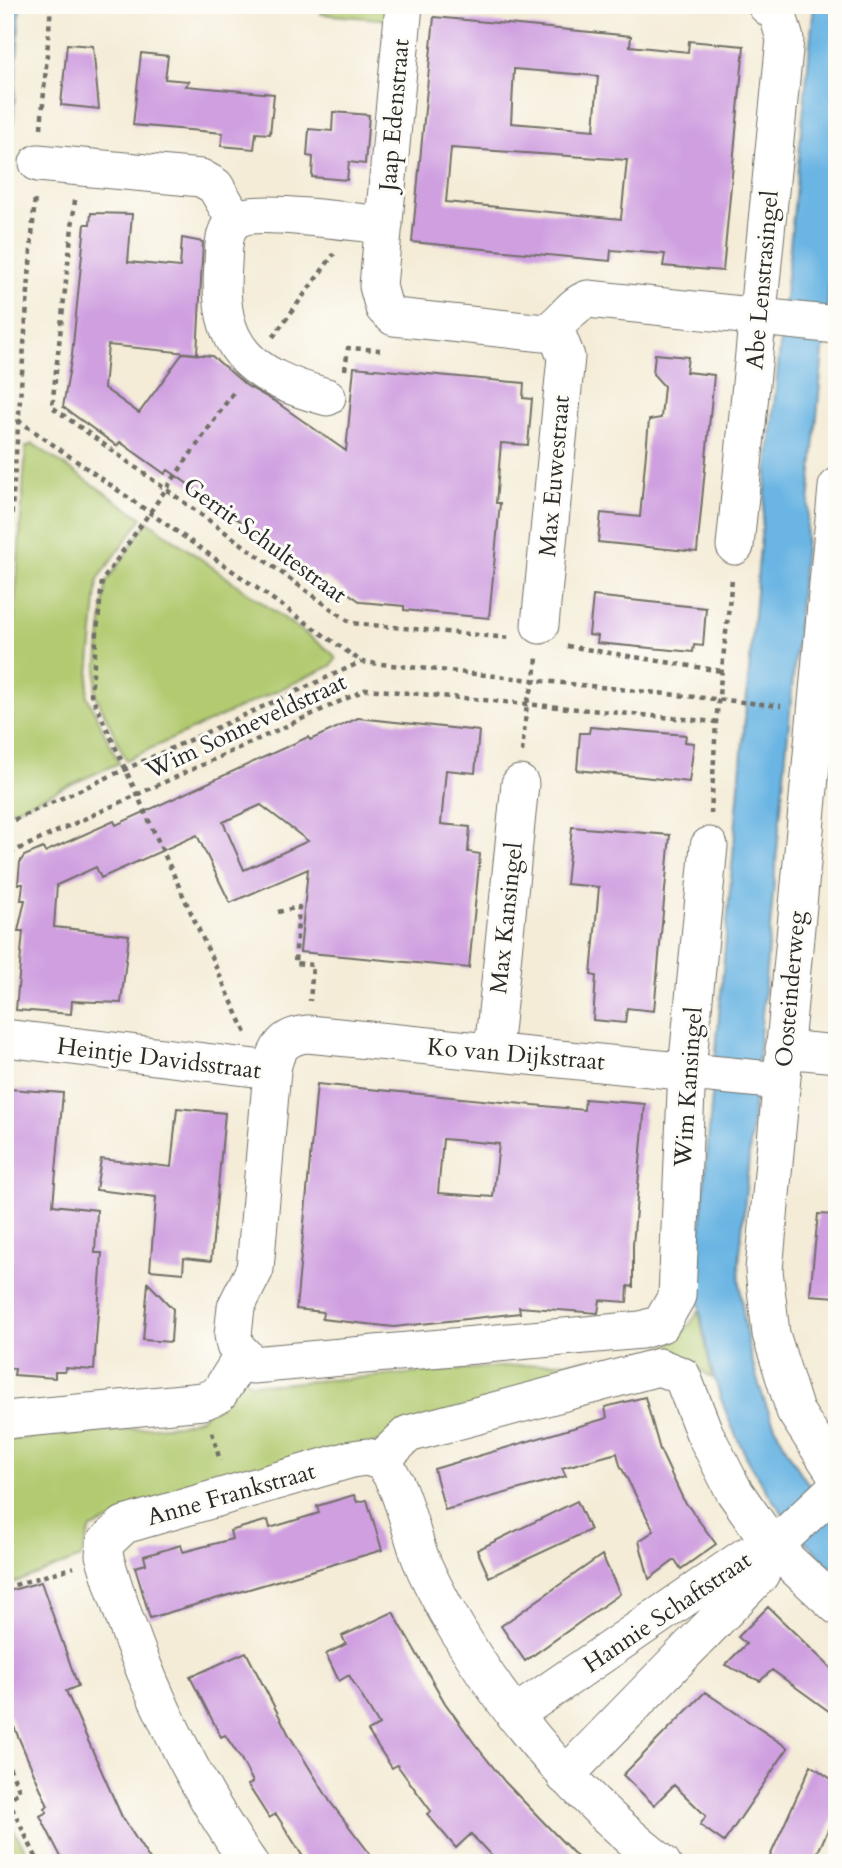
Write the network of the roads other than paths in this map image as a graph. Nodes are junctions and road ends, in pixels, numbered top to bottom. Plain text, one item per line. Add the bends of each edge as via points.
1 (404, 5) edge
2 (772, 10) edge
3 (38, 163) road end
4 (235, 220) junction
5 (370, 224) junction
6 (770, 319) junction
7 (833, 325) edge
8 (555, 328) junction
9 (327, 397) road end
10 (837, 487) edge
11 (736, 546) road end
12 (539, 633) road end
13 (827, 681) edge
14 (825, 736) edge
15 (520, 784) road end
16 (709, 846) road end
17 (5, 1038) edge
18 (493, 1052) junction
19 (837, 1054) edge
20 (261, 1069) junction
21 (776, 1070) junction
22 (697, 1072) junction
23 (242, 1357) junction
24 (5, 1420) edge
25 (380, 1461) junction
26 (837, 1476) edge
27 (837, 1487) edge
28 (782, 1539) junction
29 (837, 1606) edge
30 (514, 1715) junction
31 (565, 1776) junction
32 (249, 1863) edge
33 (662, 1863) edge

1 - 5 street, Jaap Edenstraat
2 - 6 street, Abe Lenstrasingel via 785,39
3 - 4 street via 201,178 215,186
4 - 5 street via 259,214
4 - 9 street via 224,242 220,298 230,335 253,365 296,389
5 - 8 street via 379,297 394,317 533,333
6 - 7 street
6 - 8 street via 587,299 570,309
6 - 11 street, Abe Lenstrasingel
8 - 12 street, Max Euwestraat via 565,357
10 - 13 street, Oosteinderweg
13 - 14 street, Oosteinderweg
14 - 21 street, Oosteinderweg
15 - 18 street, Max Kansingel
16 - 22 street, Wim Kansingel
17 - 20 street, Heintje Davidsstraat
18 - 20 street, Ko van Dijkstraat via 308,1034 285,1041
18 - 22 street, Ko van Dijkstraat
19 - 21 street, Ko van Dijkstraat
20 - 23 street, Heintje Davidsstraat via 255,1269 236,1307 233,1335
21 - 22 street, Ko van Dijkstraat
21 - 26 street, Oosteinderweg via 764,1270 771,1334 796,1411
22 - 23 street, Wim Kansingel via 677,1296 661,1324 641,1331 267,1366 253,1365
23 - 24 street via 218,1395 203,1401
25 - 28 street via 408,1434 649,1367 671,1369 682,1376 734,1491
25 - 30 street via 392,1474 422,1561 446,1609
25 - 32 street, Anne Frankstraat via 352,1459 124,1525 105,1543 104,1555 125,1628 153,1695 188,1767
27 - 28 street
28 - 29 street
28 - 30 street, Hannie Schaftstraat via 746,1556
28 - 31 street, Hannie Schaftstraat via 760,1575
30 - 31 street
31 - 33 street

